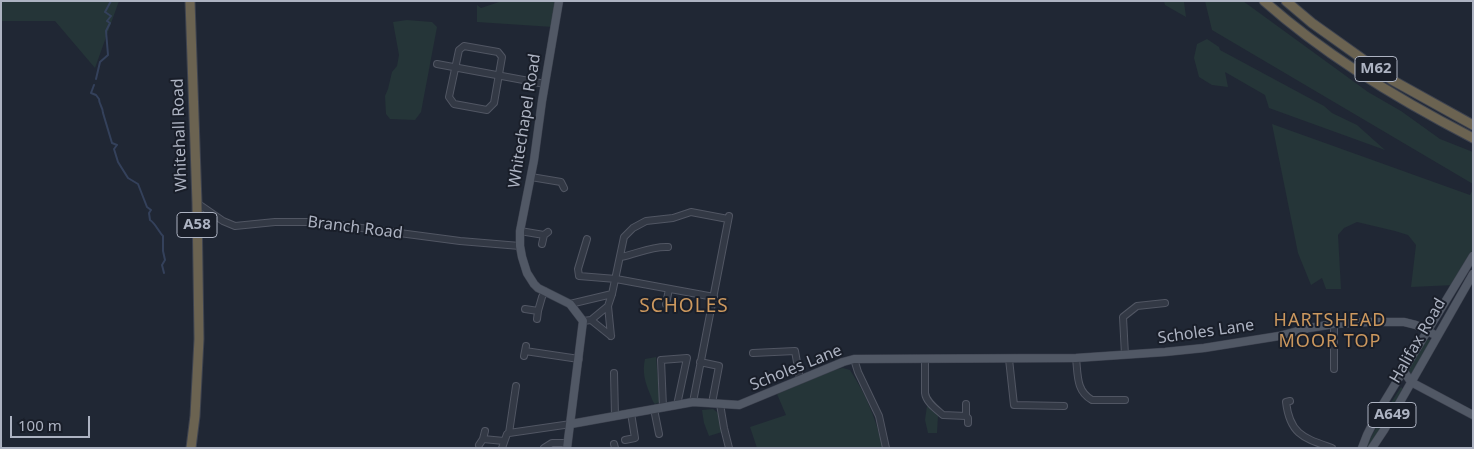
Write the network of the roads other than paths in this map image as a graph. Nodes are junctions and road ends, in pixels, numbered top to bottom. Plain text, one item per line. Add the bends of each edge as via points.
1 (190, 1) edge
2 (559, 1) edge
3 (1264, 1) edge
4 (1286, 1) edge
5 (437, 64) dead end
6 (455, 68) junction
7 (499, 76) junction
8 (545, 84) junction
9 (1473, 125) edge
10 (1473, 138) edge
11 (531, 177) junction
12 (564, 188) dead end
13 (197, 203) junction
14 (520, 231) junction
15 (587, 239) dead end
16 (542, 244) dead end
17 (520, 246) junction
18 (668, 246) dead end
19 (621, 256) junction
20 (1473, 256) edge
21 (1473, 274) edge
22 (616, 279) junction
23 (669, 289) junction
24 (545, 291) junction
25 (612, 294) junction
26 (714, 297) junction
27 (1165, 303) dead end
28 (570, 304) junction
29 (666, 304) dead end
30 (608, 306) junction
31 (525, 309) dead end
32 (538, 311) junction
33 (537, 319) dead end
34 (587, 321) junction
35 (1334, 324) junction
36 (1426, 331) junction
37 (1437, 336) junction
38 (525, 351) dead end
39 (754, 353) dead end
40 (1125, 355) junction
41 (1076, 358) junction
42 (579, 359) junction
43 (854, 359) junction
44 (1009, 359) junction
45 (925, 360) junction
46 (700, 362) junction
47 (1334, 369) dead end
48 (1403, 370) junction
49 (614, 373) dead end
50 (800, 379) junction
51 (1411, 382) junction
52 (516, 386) dead end
53 (1125, 400) dead end
54 (1290, 401) dead end
55 (693, 402) junction
56 (716, 403) junction
57 (966, 404) dead end
58 (677, 405) junction
59 (1064, 406) dead end
60 (663, 407) junction
61 (1382, 407) junction
62 (654, 409) junction
63 (631, 413) junction
64 (1473, 414) edge
65 (615, 416) junction
66 (966, 416) junction
67 (968, 423) dead end
68 (571, 424) junction
69 (485, 431) dead end
70 (509, 433) junction
71 (659, 434) dead end
72 (625, 440) dead end
73 (503, 444) edge
74 (568, 445) edge
75 (191, 448) edge
76 (544, 448) edge
77 (729, 448) edge
78 (886, 448) edge
79 (1332, 448) edge
80 (1362, 448) edge
81 (1372, 448) edge

1 - 13 highway, Whitehall Road / A58
2 - 8 main road, Whitechapel Road
3 - 10 highway, M62 via 1311,40 1366,77
4 - 9 highway, M62 via 1392,80
5 - 6 street
6 - 7 street
6 - 7 street via 458,50 464,46 498,52 502,57
6 - 7 street via 450,97 454,104 487,110 494,103
7 - 8 street
8 - 11 main road, Whitechapel Road
11 - 12 street via 561,182
11 - 14 main road, Whitechapel Road
13 - 17 street, Branch Road via 235,226 316,222
13 - 75 highway, Whitehall Road / A58 via 199,346
14 - 16 street via 546,234
14 - 17 main road, Whitechapel Road
15 - 22 street via 578,269 580,276
17 - 24 main road, Whitechapel Road via 531,280
18 - 19 street
19 - 22 street
19 - 26 street via 624,237 646,221 691,212 729,218
20 - 36 main road, Halifax Road / A649
21 - 37 main road, Halifax Road / A649
22 - 23 street
22 - 25 street
23 - 26 street
23 - 29 street
24 - 28 main road, Whitechapel Road
24 - 32 street
25 - 28 street
25 - 30 street
26 - 46 street
27 - 40 street via 1137,306 1123,317
28 - 34 main road
30 - 34 street
30 - 34 street via 611,336
31 - 32 street
32 - 33 street
34 - 42 main road
35 - 36 main road, Scholes Lane via 1404,322
35 - 40 main road, Scholes Lane via 1204,348
35 - 47 street
36 - 37 main road, Scholes Lane
36 - 48 main road, Halifax Road / A649
37 - 51 main road, Halifax Road / A649
38 - 42 street
39 - 50 street via 795,351
40 - 41 main road, Scholes Lane
41 - 44 main road, Scholes Lane
41 - 53 street via 1080,388 1089,399
42 - 68 main road
43 - 45 main road, Scholes Lane
43 - 50 main road, Scholes Lane
43 - 78 street via 879,416
44 - 45 main road, Scholes Lane
44 - 59 street via 1014,405
45 - 66 street via 928,401 942,415
46 - 55 street
46 - 56 street via 719,366
48 - 51 main road
48 - 61 main road, Halifax Road / A649
49 - 65 street
50 - 56 main road, Scholes Lane via 739,405
51 - 61 main road via 1397,388
51 - 64 main road
51 - 81 main road, Halifax Road / A649
52 - 70 street
54 - 79 street via 1286,402 1287,412 1296,431
55 - 56 main road, Scholes Lane
55 - 58 main road, Scholes Lane
56 - 77 street
57 - 66 street
58 - 60 main road, Scholes Lane
58 - 60 street via 687,358 661,360
60 - 62 main road, Scholes Lane
61 - 80 main road, Halifax Road / A649
62 - 63 main road, Scholes Lane
62 - 71 street
63 - 65 main road, Scholes Lane
63 - 72 street via 635,438
65 - 68 main road, Scholes Lane
66 - 67 street
68 - 70 street
68 - 74 main road
69 - 73 street via 482,442
70 - 73 street
74 - 76 street via 552,443

